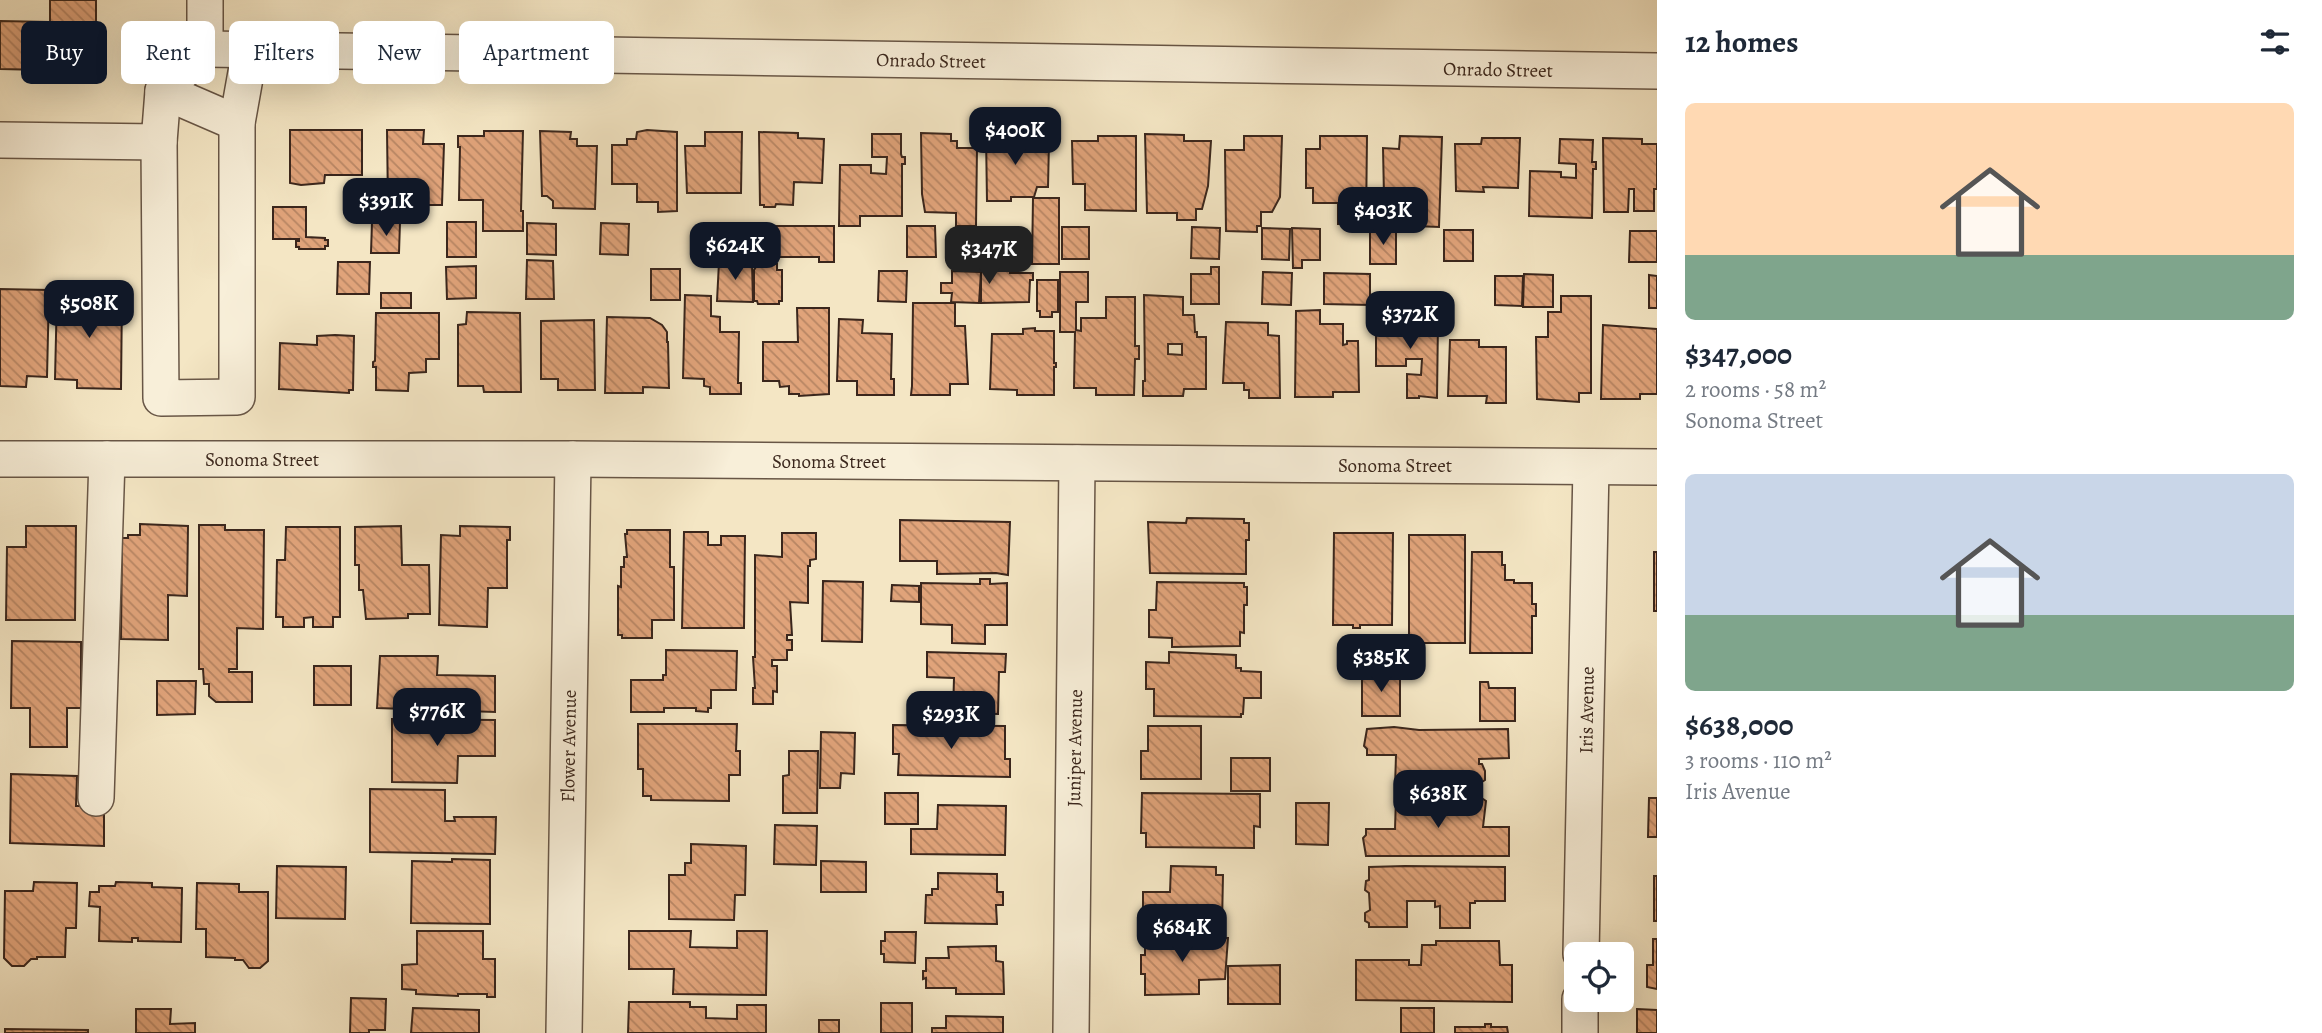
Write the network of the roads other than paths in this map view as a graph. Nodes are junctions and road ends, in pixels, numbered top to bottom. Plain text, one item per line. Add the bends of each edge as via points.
1 (205, 0) edge
2 (205, 21) edge
3 (339, 51) edge
4 (1657, 71) edge
5 (170, 84) edge
6 (244, 84) edge
7 (163, 91) junction
8 (237, 123) junction
9 (0, 140) edge
10 (159, 142) junction
11 (0, 459) edge
12 (107, 459) junction
13 (573, 459) junction
14 (1077, 463) junction
15 (1591, 467) junction
16 (1657, 467) edge
17 (96, 798) dead end
18 (1581, 942) edge
19 (1580, 1012) edge
20 (564, 1033) edge
21 (1071, 1033) edge
22 (1580, 1033) edge

1 - 2 street
3 - 4 street, Onrado Street
5 - 7 street
6 - 8 street
7 - 8 street
7 - 10 street
8 - 10 street via 237,397 161,398
9 - 10 street
11 - 12 street, Sonoma Street
12 - 13 street, Sonoma Street
12 - 17 street
13 - 14 street, Sonoma Street
13 - 20 street, Flower Avenue
14 - 15 street, Sonoma Street
14 - 21 street, Juniper Avenue
15 - 16 street, Sonoma Street
15 - 18 street, Iris Avenue
19 - 22 street

